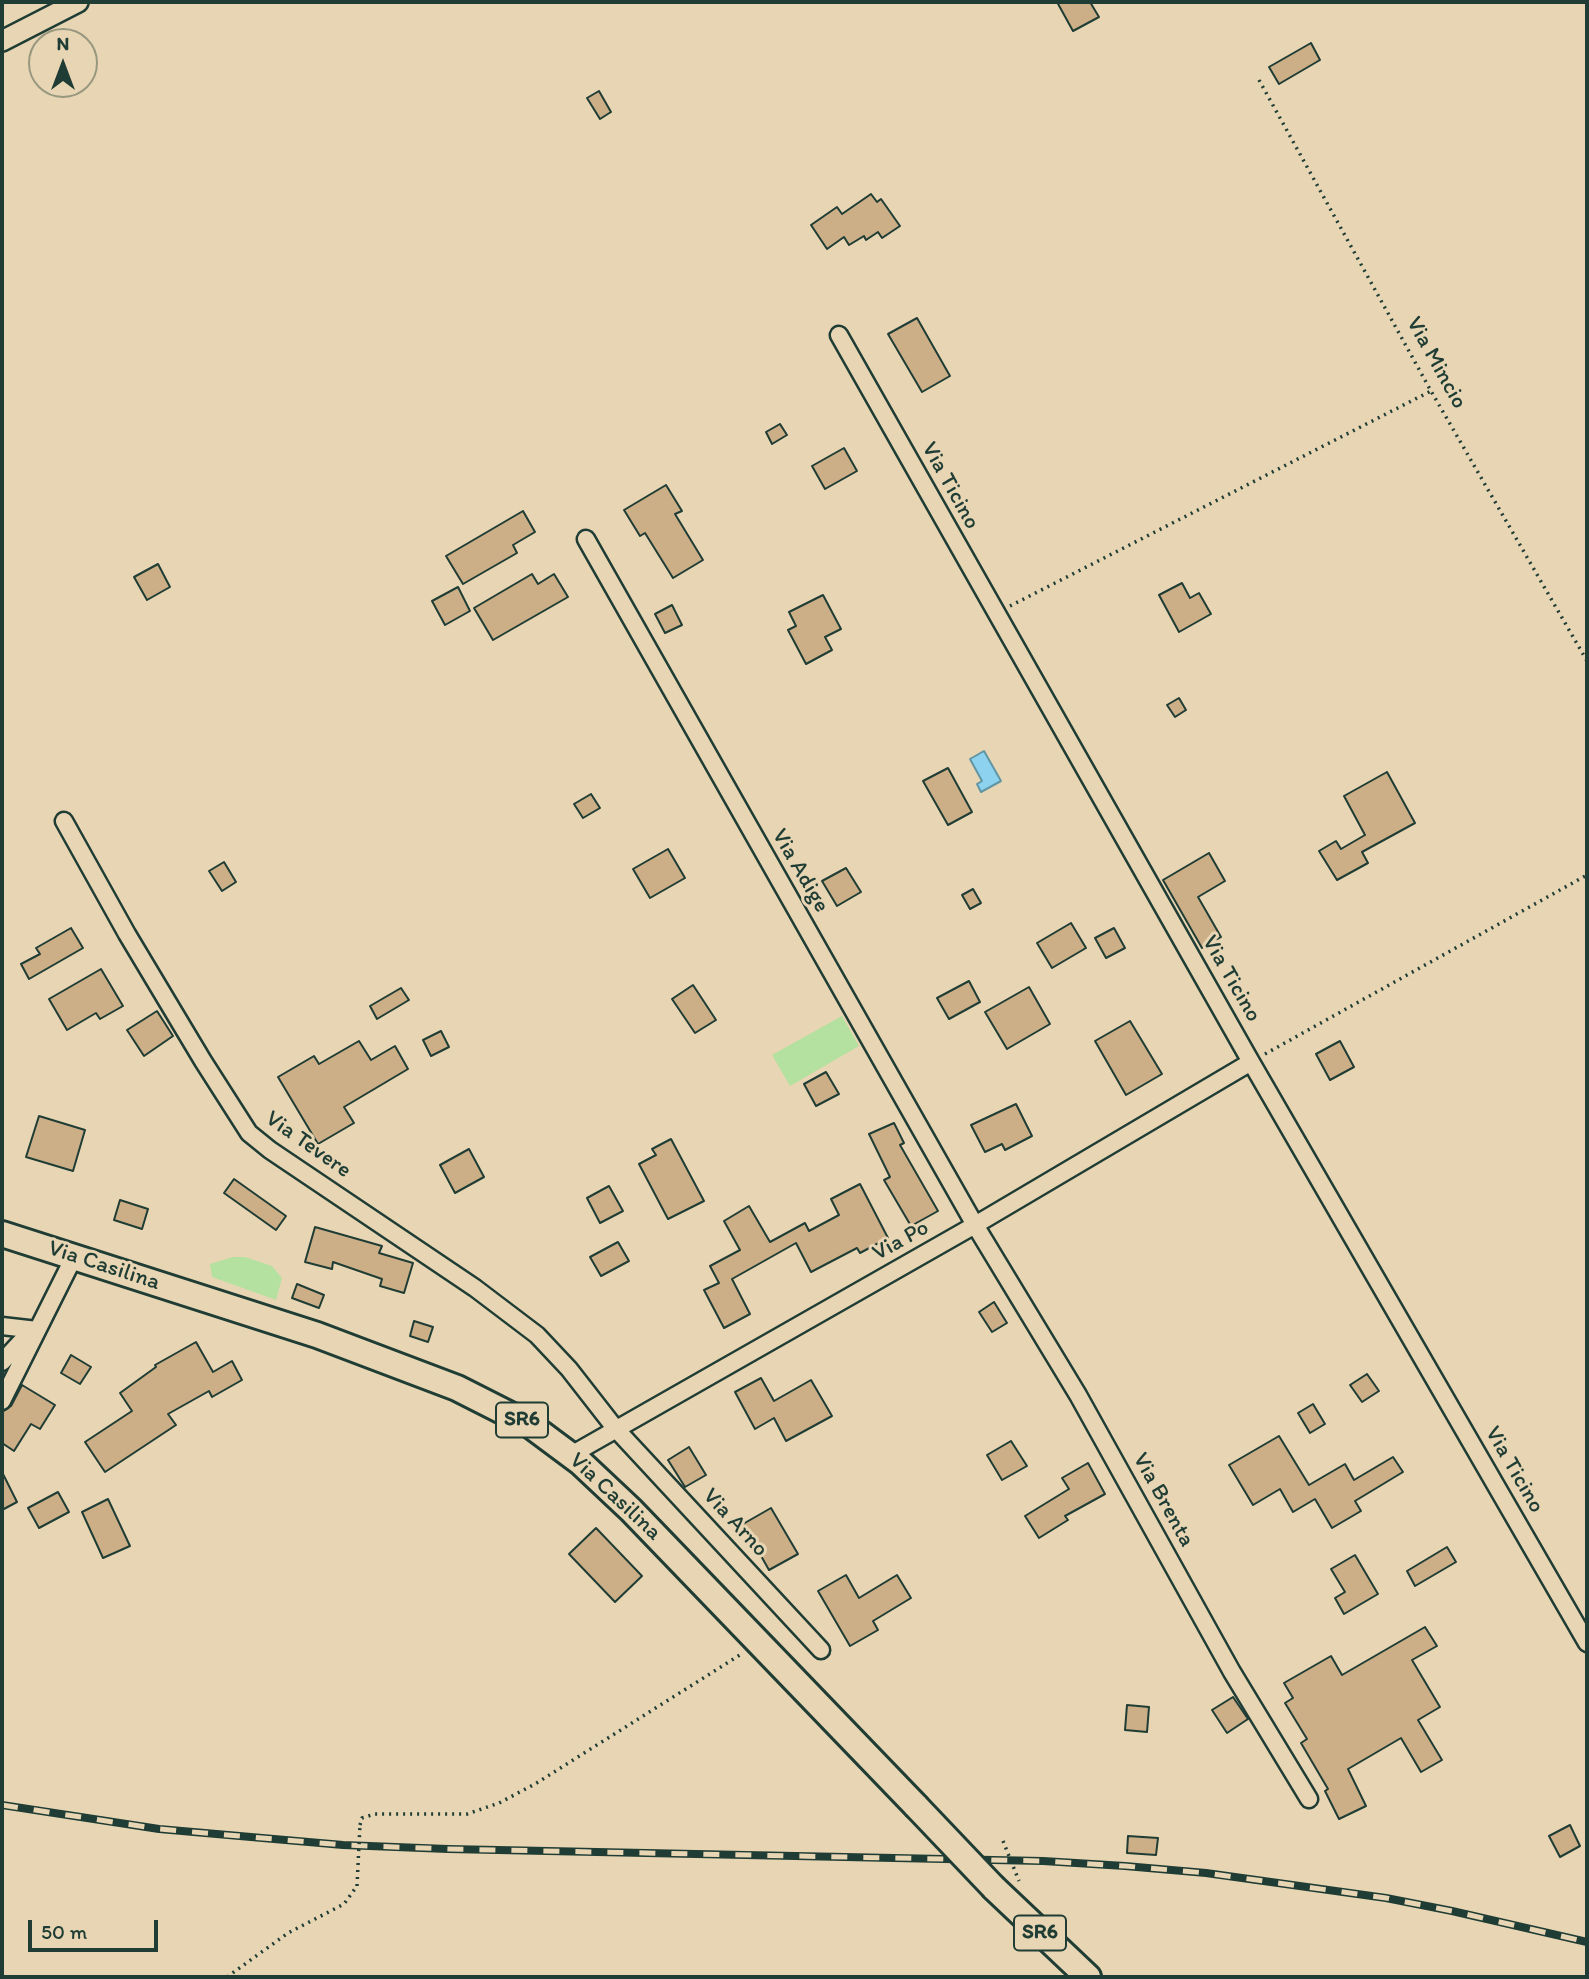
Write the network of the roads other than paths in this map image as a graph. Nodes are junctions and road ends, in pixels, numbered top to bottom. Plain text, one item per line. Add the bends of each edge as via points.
1 (78, 2) edge
2 (2, 41) edge
3 (839, 335) dead end
4 (586, 539) dead end
5 (64, 821) dead end
6 (1251, 1062) junction
7 (975, 1225) junction
8 (2, 1234) edge
9 (74, 1257) junction
10 (2, 1326) edge
11 (34, 1330) junction
12 (2, 1362) edge
13 (2, 1401) edge
14 (615, 1428) junction
15 (571, 1455) junction
16 (1587, 1643) edge
17 (821, 1650) dead end
18 (1309, 1799) dead end
19 (1088, 1977) edge

1 - 2 street
3 - 6 street, Via Ticino
4 - 7 street, Via Adige
5 - 14 street, Via Tevere via 249,1133 521,1323 564,1363
6 - 7 street, Via Po
6 - 16 street, Via Ticino
7 - 14 street, Via Po
7 - 18 street, Via Brenta via 1078,1395
8 - 9 main road, Via Casilina / SR6
9 - 11 street
9 - 15 main road, Via Casilina / SR6 via 317,1335 445,1383 514,1416
10 - 11 street
11 - 12 street
11 - 13 street
14 - 15 street, Via Po
14 - 17 street, Via Arno
15 - 19 main road, Via Casilina / SR6, bridge via 631,1510 994,1888

